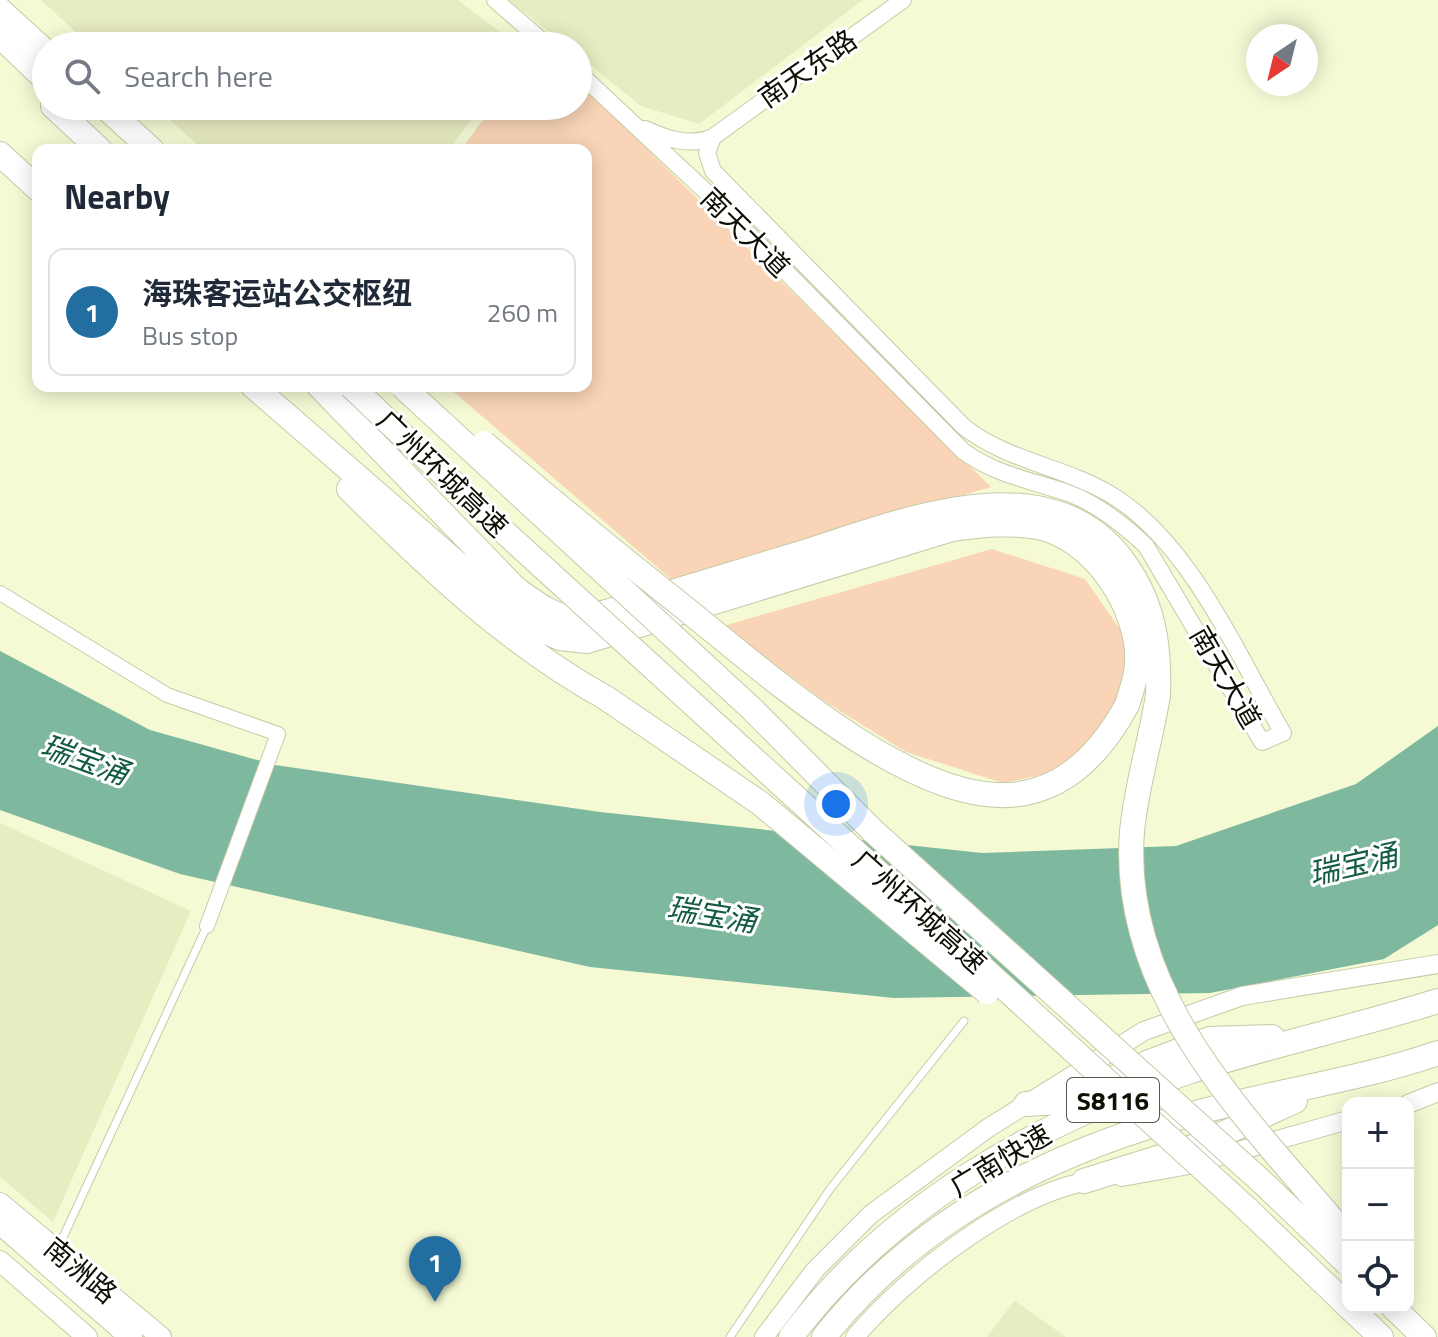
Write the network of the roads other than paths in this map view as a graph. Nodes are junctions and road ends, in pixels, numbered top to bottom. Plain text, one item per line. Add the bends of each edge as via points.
1 (495, 0) edge
2 (903, 0) edge
3 (0, 10) edge
4 (532, 32) edge
5 (0, 36) edge
6 (32, 39) edge
7 (0, 57) edge
8 (32, 67) edge
9 (592, 85) edge
10 (32, 87) edge
11 (68, 120) edge
12 (85, 120) edge
13 (119, 120) edge
14 (636, 125) junction
15 (713, 137) junction
16 (94, 144) edge
17 (107, 144) edge
18 (145, 144) edge
19 (0, 154) edge
20 (32, 183) edge
21 (251, 392) edge
22 (260, 392) edge
23 (325, 392) edge
24 (357, 392) edge
25 (409, 392) edge
26 (427, 392) edge
27 (0, 593) edge
28 (687, 610) edge
29 (687, 610) edge
30 (687, 610) edge
31 (687, 610) edge
32 (207, 926) joint
33 (1438, 964) edge
34 (1438, 1001) edge
35 (964, 1021) dead end
36 (1315, 1035) junction
37 (1438, 1053) edge
38 (1337, 1082) junction
39 (1438, 1092) edge
40 (1414, 1102) edge
41 (1026, 1104) junction
42 (1342, 1122) edge
43 (1084, 1181) junction
44 (0, 1203) edge
45 (1245, 1207) junction
46 (0, 1223) edge
47 (1342, 1231) edge
48 (57, 1249) junction
49 (1342, 1258) edge
50 (0, 1261) edge
51 (1342, 1299) edge
52 (1356, 1313) edge
53 (1399, 1313) edge
54 (1410, 1313) edge
55 (87, 1337) edge
56 (131, 1337) edge
57 (161, 1337) edge
58 (730, 1337) edge
59 (764, 1337) edge
60 (791, 1337) edge
61 (824, 1337) edge
62 (855, 1337) edge
63 (1381, 1337) edge
64 (1424, 1337) edge
65 (1431, 1337) edge

1 - 4 street
2 - 15 street, 南天东路
3 - 6 highway
5 - 8 highway
7 - 10 highway
9 - 14 street, 南天大道
11 - 16 highway
12 - 17 highway
13 - 18 highway
14 - 15 street via 684,142
14 - 15 street, 南天大道 via 963,451 1001,475 1085,501 1123,524 1146,546 1262,742 1283,733 1197,586 1158,534 1112,495 1001,452 964,427 713,171 707,153
19 - 20 highway
21 - 45 highway, bridge via 468,603 546,664 606,698 760,803
22 - 28 highway, bridge via 527,624 560,638 587,641
23 - 47 highway, bridge via 515,588 567,619 583,619 930,514 1011,505 1047,510 1106,539 1131,571 1157,630 1158,695 1132,833 1142,931 1160,984 1204,1063 1240,1113
24 - 45 highway, 广州环城高速, bridge
25 - 49 highway, 广州环城高速, bridge via 752,709 873,831
26 - 31 highway, bridge via 556,506
27 - 32 street via 167,695 278,734
29 - 30 highway, bridge via 952,529 999,523 1041,528 1081,548 1111,582 1130,617 1138,663 1127,705 1108,740 1080,767 1052,785 1009,796 970,793 875,750 791,693
32 - 48 lane
33 - 41 main road via 1242,996 1144,1031
34 - 36 highway, 广南快速 / S8116
35 - 58 lane via 830,1189
36 - 41 highway via 1210,1039 1062,1102
36 - 60 highway, 广南快速 / S8116 via 1185,1073 1057,1126 972,1173 893,1228 832,1287
37 - 38 highway, 广南快速 / S8116
38 - 43 highway via 1196,1146
38 - 61 highway, 广南快速 / S8116 via 1132,1132 985,1194 904,1253
39 - 40 main road
41 - 59 main road via 871,1214 815,1270
42 - 43 main road via 1189,1165
43 - 62 main road via 1029,1203 958,1243 913,1278
44 - 48 main road, 南洲路
45 - 51 highway, 广州环城高速, bridge
46 - 56 highway
48 - 57 main road, 南洲路
50 - 55 main road, 南洲路
52 - 63 highway, 广州环城高速
53 - 64 highway
54 - 65 highway

